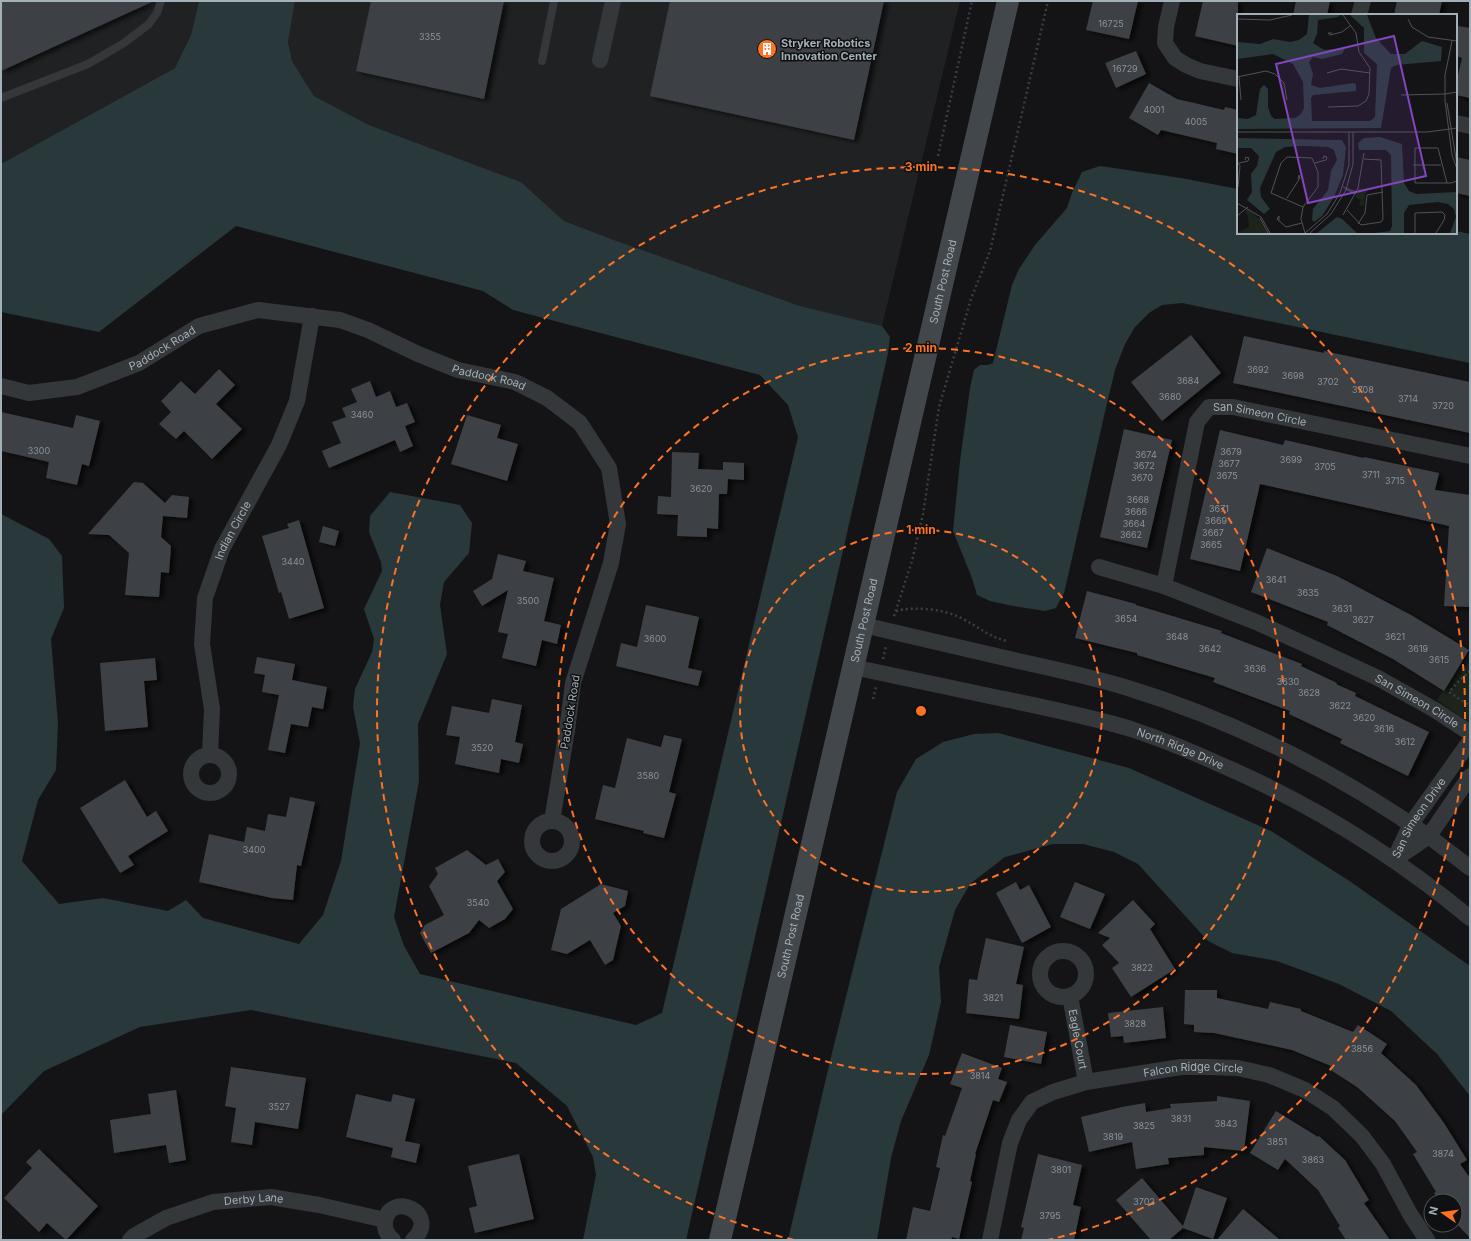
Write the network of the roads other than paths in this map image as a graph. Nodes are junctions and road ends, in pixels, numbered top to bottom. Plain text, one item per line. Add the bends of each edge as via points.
1 (161, 1) edge
2 (554, 1) edge
3 (613, 1) edge
4 (1008, 1) edge
5 (1172, 1) edge
6 (1362, 1) edge
7 (1359, 14) edge
8 (600, 60) dead end
9 (542, 61) dead end
10 (1237, 79) edge
11 (1, 98) edge
12 (1457, 123) edge
13 (1470, 126) edge
14 (312, 316) junction
15 (1, 386) edge
16 (1470, 456) edge
17 (1099, 567) dead end
18 (1164, 586) junction
19 (863, 625) junction
20 (853, 668) junction
21 (1470, 733) edge
22 (1470, 741) edge
23 (210, 754) dead end
24 (1470, 776) edge
25 (552, 821) dead end
26 (1411, 824) junction
27 (1429, 836) junction
28 (1394, 860) junction
29 (1470, 868) edge
30 (1470, 918) edge
31 (1070, 996) dead end
32 (1086, 1082) junction
33 (385, 1220) junction
34 (130, 1240) edge
35 (393, 1240) edge
36 (413, 1240) edge
37 (720, 1240) edge
38 (990, 1240) edge
39 (1427, 1240) edge

1 - 11 lane via 157,13 149,24 124,43 88,64
2 - 9 lane
3 - 8 street
4 - 19 street, South Post Road
5 - 10 street via 1165,43 1175,58 1200,71
6 - 7 street
12 - 13 street
14 - 15 street, Paddock Road via 258,310 200,326 139,363 77,388 29,393
14 - 23 street, Indian Circle via 297,401 279,445 222,548 205,598 202,644 212,709
14 - 25 street, Paddock Road via 340,320 458,370 515,382 528,388 547,398 580,423 609,468 618,524 611,563 573,683
16 - 18 street, San Simeon Circle via 1233,407 1209,407 1197,422
17 - 18 street, San Simeon Circle
18 - 21 street, San Simeon Circle via 1263,625 1378,678
19 - 20 street, South Post Road
19 - 26 street via 1082,675 1182,706 1284,750
20 - 28 street, North Ridge Drive via 1081,715 1187,749 1285,795
20 - 37 street, South Post Road
22 - 26 street, San Simeon Drive
24 - 27 street, San Simeon Drive
26 - 27 street
26 - 28 street, San Simeon Drive
27 - 28 street, San Simeon Drive
27 - 29 street
28 - 30 street, North Ridge Drive
31 - 32 street, Eagle Court
32 - 38 street, Falcon Ridge Circle via 1053,1092 1032,1102 1019,1120 1010,1144
32 - 39 street, Falcon Ridge Circle via 1182,1067 1238,1068 1269,1075 1305,1090 1333,1108 1362,1136 1383,1164
33 - 34 street, Derby Lane via 271,1197 213,1202 166,1218
33 - 35 street via 387,1234
33 - 36 street via 388,1214 400,1206 414,1210 422,1222 418,1236

